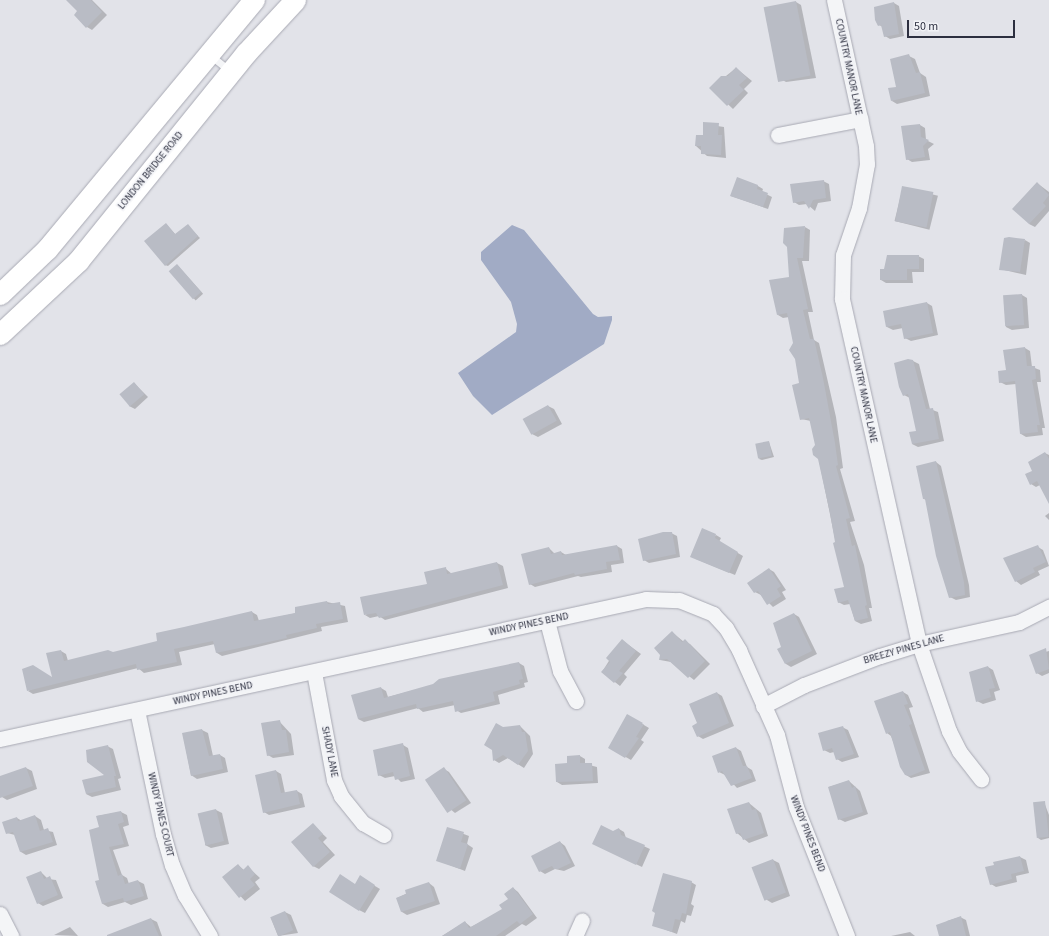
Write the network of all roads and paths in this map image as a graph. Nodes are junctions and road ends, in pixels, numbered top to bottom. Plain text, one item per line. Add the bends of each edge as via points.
1 (254, 0) edge
2 (295, 0) edge
3 (834, 0) edge
4 (208, 54) junction
5 (231, 72) junction
6 (860, 119) junction
7 (778, 135) dead end
8 (0, 294) edge
9 (0, 334) edge
10 (1049, 607) edge
11 (547, 621) junction
12 (918, 644) junction
13 (314, 672) junction
14 (576, 701) dead end
15 (763, 706) junction
16 (137, 710) junction
17 (0, 739) edge
18 (981, 779) dead end
19 (384, 835) dead end
20 (0, 915) edge
21 (582, 920) dead end
22 (11, 936) edge
23 (210, 936) edge
24 (575, 936) edge
25 (847, 936) edge

1 - 4 main road
2 - 5 main road, LONDON BRIDGE ROAD
3 - 6 street, COUNTRY MANOR LANE
4 - 5 lane
4 - 8 main road via 47,249
5 - 9 main road, LONDON BRIDGE ROAD via 78,261
6 - 7 street
6 - 12 street, COUNTRY MANOR LANE via 866,146 865,186 843,255 842,299
10 - 12 street, BREEZY PINES LANE via 1019,622
11 - 13 street, WINDY PINES BEND
11 - 14 street via 560,671
11 - 15 street, WINDY PINES BEND via 646,599 679,600 697,605 713,614 726,628 739,650
12 - 15 street, BREEZY PINES LANE via 842,669
12 - 18 street, COUNTRY MANOR LANE via 949,731 963,757
13 - 16 street, WINDY PINES BEND
13 - 19 street, SHADY LANE via 338,791 355,815
15 - 25 street, WINDY PINES BEND via 783,752 796,807
16 - 17 street, WINDY PINES BEND
16 - 23 street, WINDY PINES COURT via 172,865 185,895
20 - 22 street
21 - 24 street

